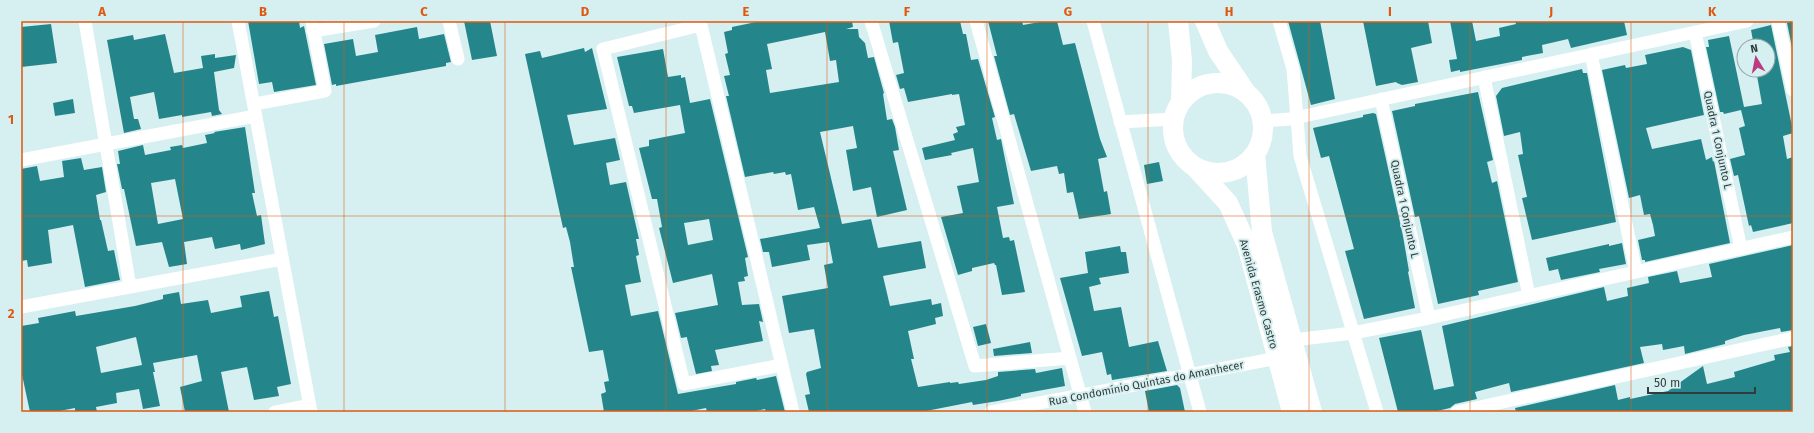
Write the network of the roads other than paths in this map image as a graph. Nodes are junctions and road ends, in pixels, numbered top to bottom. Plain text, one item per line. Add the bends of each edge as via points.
1 (85, 21) edge
2 (238, 21) edge
3 (374, 21) edge
4 (449, 21) edge
5 (871, 21) edge
6 (976, 21) edge
7 (1093, 21) edge
8 (1178, 21) edge
9 (1205, 21) edge
10 (1279, 21) edge
11 (1747, 21) edge
12 (1778, 21) edge
13 (701, 23) edge
14 (312, 26) edge
15 (1695, 32) junction
16 (1591, 54) junction
17 (458, 59) dead end
18 (1484, 77) junction
19 (1793, 90) edge
20 (1245, 91) junction
21 (1381, 99) junction
22 (1182, 101) junction
23 (255, 110) junction
24 (1297, 117) junction
25 (1173, 119) junction
26 (1263, 121) junction
27 (1120, 122) junction
28 (106, 144) junction
29 (1255, 154) junction
30 (21, 160) edge
31 (1194, 166) junction
32 (1793, 237) edge
33 (1741, 249) junction
34 (282, 259) junction
35 (1636, 272) junction
36 (130, 287) junction
37 (1529, 296) junction
38 (21, 307) edge
39 (1429, 318) junction
40 (1353, 333) junction
41 (1793, 338) edge
42 (1292, 340) junction
43 (1070, 358) junction
44 (1278, 358) junction
45 (782, 365) junction
46 (1190, 374) junction
47 (1081, 395) junction
48 (310, 409) edge
49 (275, 412) edge
50 (793, 412) edge
51 (991, 412) edge
52 (1085, 412) edge
53 (1200, 412) edge
54 (1292, 412) edge
55 (1312, 412) edge
56 (1377, 412) edge
57 (1457, 412) edge

1 - 28 street
2 - 23 street
3 - 14 street
4 - 17 street
5 - 43 street via 975,366
6 - 43 street
7 - 27 street
8 - 22 main road
9 - 20 main road via 1218,51
10 - 24 street via 1293,69
11 - 15 street
12 - 19 street
13 - 45 street
13 - 45 street via 603,49 684,384
14 - 23 street via 325,91
15 - 16 street
15 - 33 street, Quadra 1 Conjunto L
16 - 18 street
16 - 35 street
18 - 21 street
18 - 37 street
20 - 22 main road via 1229,84 1211,83 1194,89
20 - 26 main road via 1257,104
21 - 24 street
21 - 39 street, Quadra 1 Conjunto L
22 - 25 main road
23 - 28 street
23 - 34 street
24 - 26 street
24 - 40 street via 1300,156
25 - 27 street
25 - 31 main road via 1176,146 1184,158
26 - 29 main road via 1263,133
27 - 46 street
28 - 30 street
28 - 36 street
29 - 31 main road via 1242,166 1227,172 1210,172
29 - 42 main road, Avenida Erasmo Castro via 1262,232
31 - 44 main road, Avenida Erasmo Castro via 1228,203 1247,245
32 - 33 street
33 - 35 street
34 - 36 street
34 - 48 street
35 - 37 street
36 - 38 street
37 - 39 street
39 - 40 street
40 - 42 street
40 - 56 street
41 - 57 street
42 - 55 main road, Avenida Erasmo Castro
43 - 47 street
44 - 46 street, Rua Condomínio Quintas do Amanhecer
44 - 54 main road, Avenida Erasmo Castro
45 - 50 street
46 - 47 street, Rua Condomínio Quintas do Amanhecer
46 - 53 street
47 - 51 street, Rua Condomínio Quintas do Amanhecer
47 - 52 street
48 - 49 street

